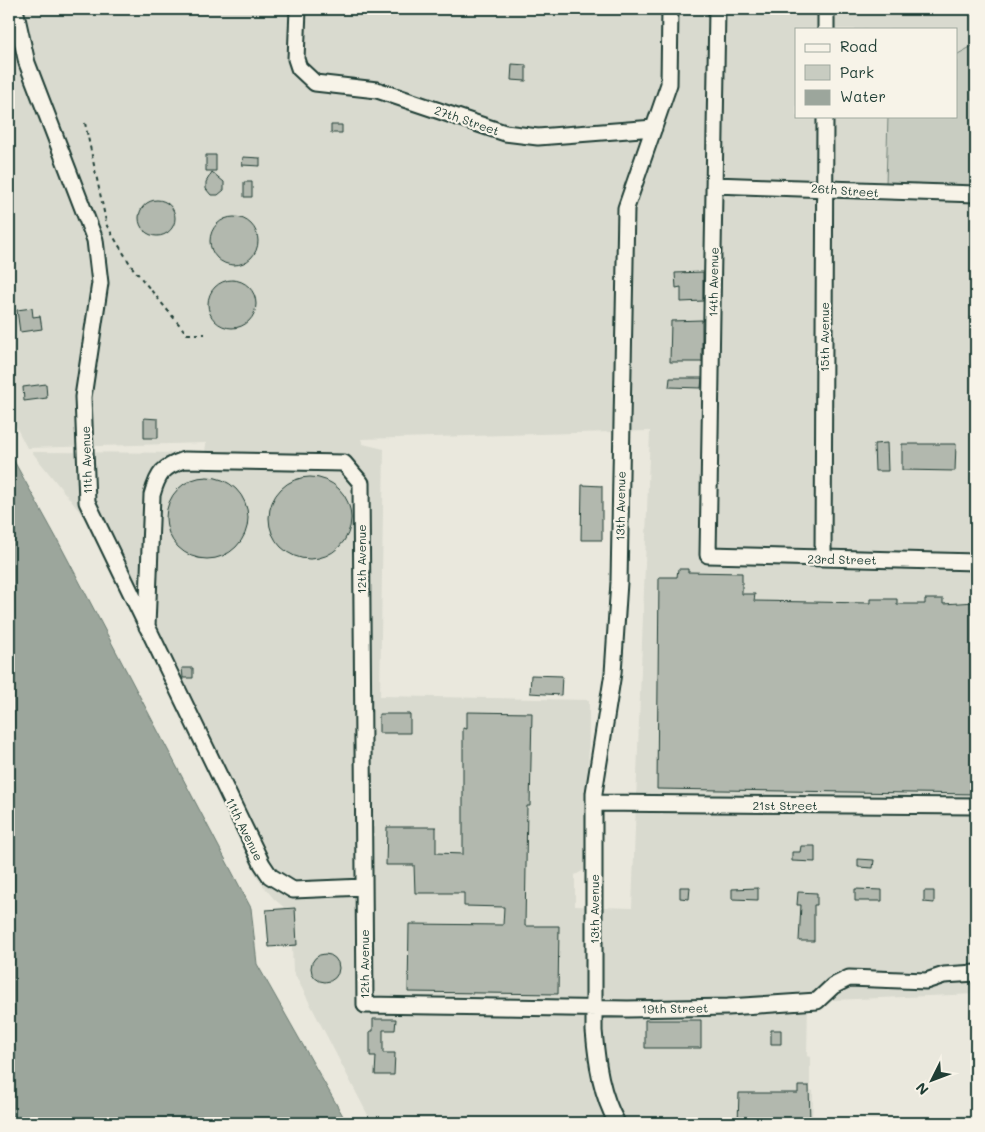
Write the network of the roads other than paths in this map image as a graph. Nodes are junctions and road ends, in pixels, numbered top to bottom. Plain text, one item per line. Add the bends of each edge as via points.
1 (15, 9) edge
2 (298, 9) edge
3 (670, 9) edge
4 (718, 9) edge
5 (826, 9) edge
6 (826, 28) edge
7 (825, 118) edge
8 (654, 128) junction
9 (714, 185) junction
10 (825, 187) junction
11 (976, 194) edge
12 (708, 555) joint
13 (823, 558) junction
14 (976, 562) edge
15 (147, 627) junction
16 (594, 803) junction
17 (976, 806) edge
18 (364, 887) junction
19 (976, 972) edge
20 (365, 1005) joint
21 (593, 1008) junction
22 (617, 1123) edge

1 - 15 lane, 11th Avenue via 27,63 95,240 100,283 83,397 88,502
2 - 8 lane, 27th Street via 296,59 315,84 377,90 505,133 538,137
3 - 8 lane, 13th Avenue via 669,84
4 - 9 lane, 14th Avenue
5 - 6 lane
7 - 10 lane, 15th Avenue
8 - 16 lane, 13th Avenue via 626,208 619,582 613,673
9 - 10 lane, 26th Street
9 - 12 lane, 14th Avenue
10 - 11 lane, 26th Street via 889,193
10 - 13 lane, 15th Avenue
12 - 13 lane, 23rd Street
13 - 14 lane, 23rd Street
15 - 18 lane, 11th Avenue via 270,876 293,890
15 - 18 lane, 12th Avenue via 152,494 156,479 168,466 184,460 344,463 361,483
16 - 17 lane, 21st Street
16 - 21 lane, 13th Avenue
18 - 20 lane, 12th Avenue
19 - 21 lane, 19th Street via 926,980 849,978 833,986 817,1001 728,1007
20 - 21 lane, 19th Street
21 - 22 lane, 13th Avenue via 597,1068

